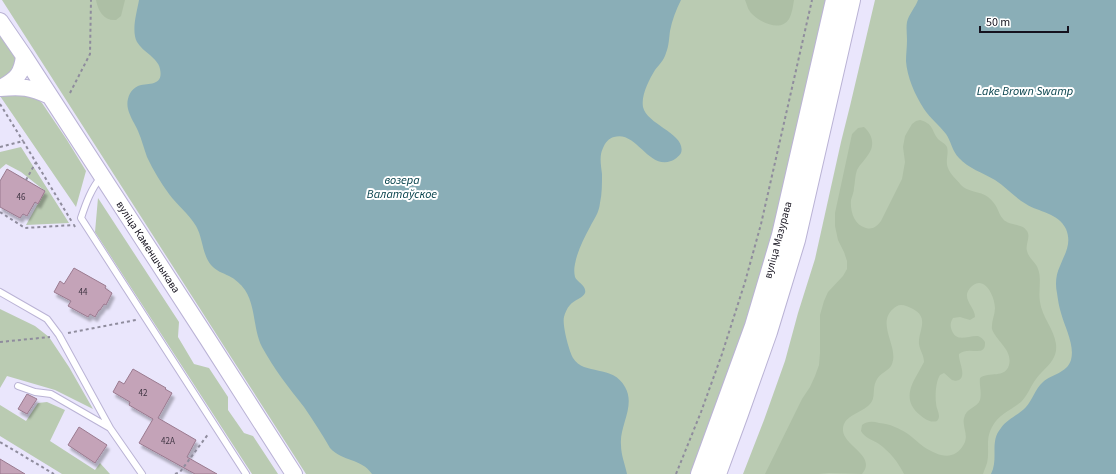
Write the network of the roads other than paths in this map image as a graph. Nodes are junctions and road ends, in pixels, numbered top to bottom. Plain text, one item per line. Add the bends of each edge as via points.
1 (835, 0) edge
2 (851, 0) edge
3 (2, 25) edge
4 (24, 56) junction
5 (0, 88) edge
6 (50, 96) junction
7 (101, 176) junction
8 (0, 292) edge
9 (18, 386) dead end
10 (110, 428) junction
11 (142, 474) edge
12 (246, 474) edge
13 (294, 474) edge
14 (700, 474) edge
15 (717, 474) edge

1 - 14 main road, вуліца Мазурава via 781,235 754,326
2 - 15 main road, вуліца Мазурава via 796,240 768,332
3 - 4 street, вуліца Каменшчыкава
4 - 5 street via 19,75 14,81
4 - 6 street, вуліца Каменшчыкава
5 - 6 street via 18,86
6 - 7 street, вуліца Каменшчыкава
7 - 12 lane via 94,186 81,218
7 - 13 street, вуліца Каменшчыкава
8 - 10 lane via 47,319 59,335
9 - 10 lane via 50,394
10 - 11 lane

